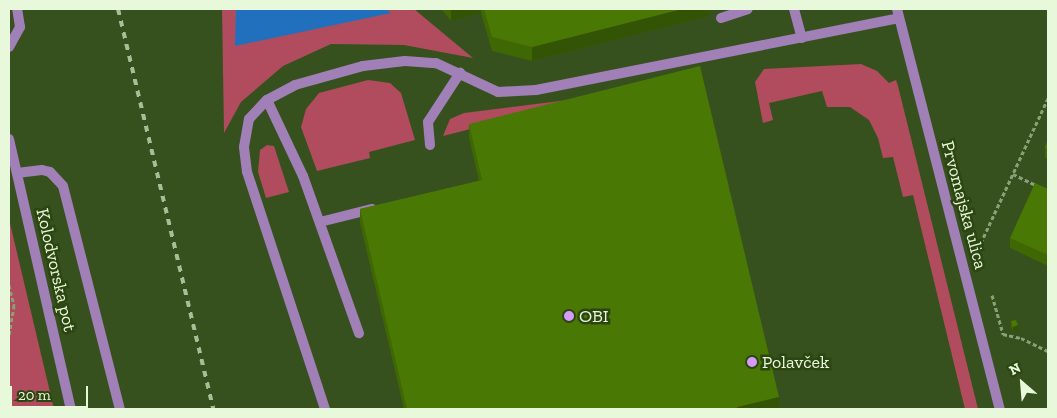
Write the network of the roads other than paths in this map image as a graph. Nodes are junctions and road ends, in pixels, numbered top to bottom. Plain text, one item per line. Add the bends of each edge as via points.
1 (17, 9) edge
2 (748, 9) edge
3 (794, 9) edge
4 (898, 13) edge
5 (721, 18) dead end
6 (802, 38) junction
7 (9, 47) edge
8 (460, 73) junction
9 (266, 100) junction
10 (9, 139) edge
11 (430, 145) dead end
12 (17, 173) junction
13 (388, 206) edge
14 (320, 222) junction
15 (359, 334) dead end
16 (71, 409) edge
17 (120, 409) edge
18 (325, 409) edge
19 (1000, 409) edge

1 - 7 street via 20,27
2 - 5 street
3 - 6 street
4 - 6 street
4 - 19 street, Prvomajska ulica
6 - 8 street via 536,90 498,92
8 - 9 street via 436,63 405,61 363,66 295,85
8 - 11 street via 428,122
9 - 14 street via 303,176
9 - 18 street via 249,119 244,147 247,172
10 - 12 street, Kolodvorska pot
12 - 16 street, Kolodvorska pot
12 - 17 street via 50,172 63,186
13 - 14 street
14 - 15 street

